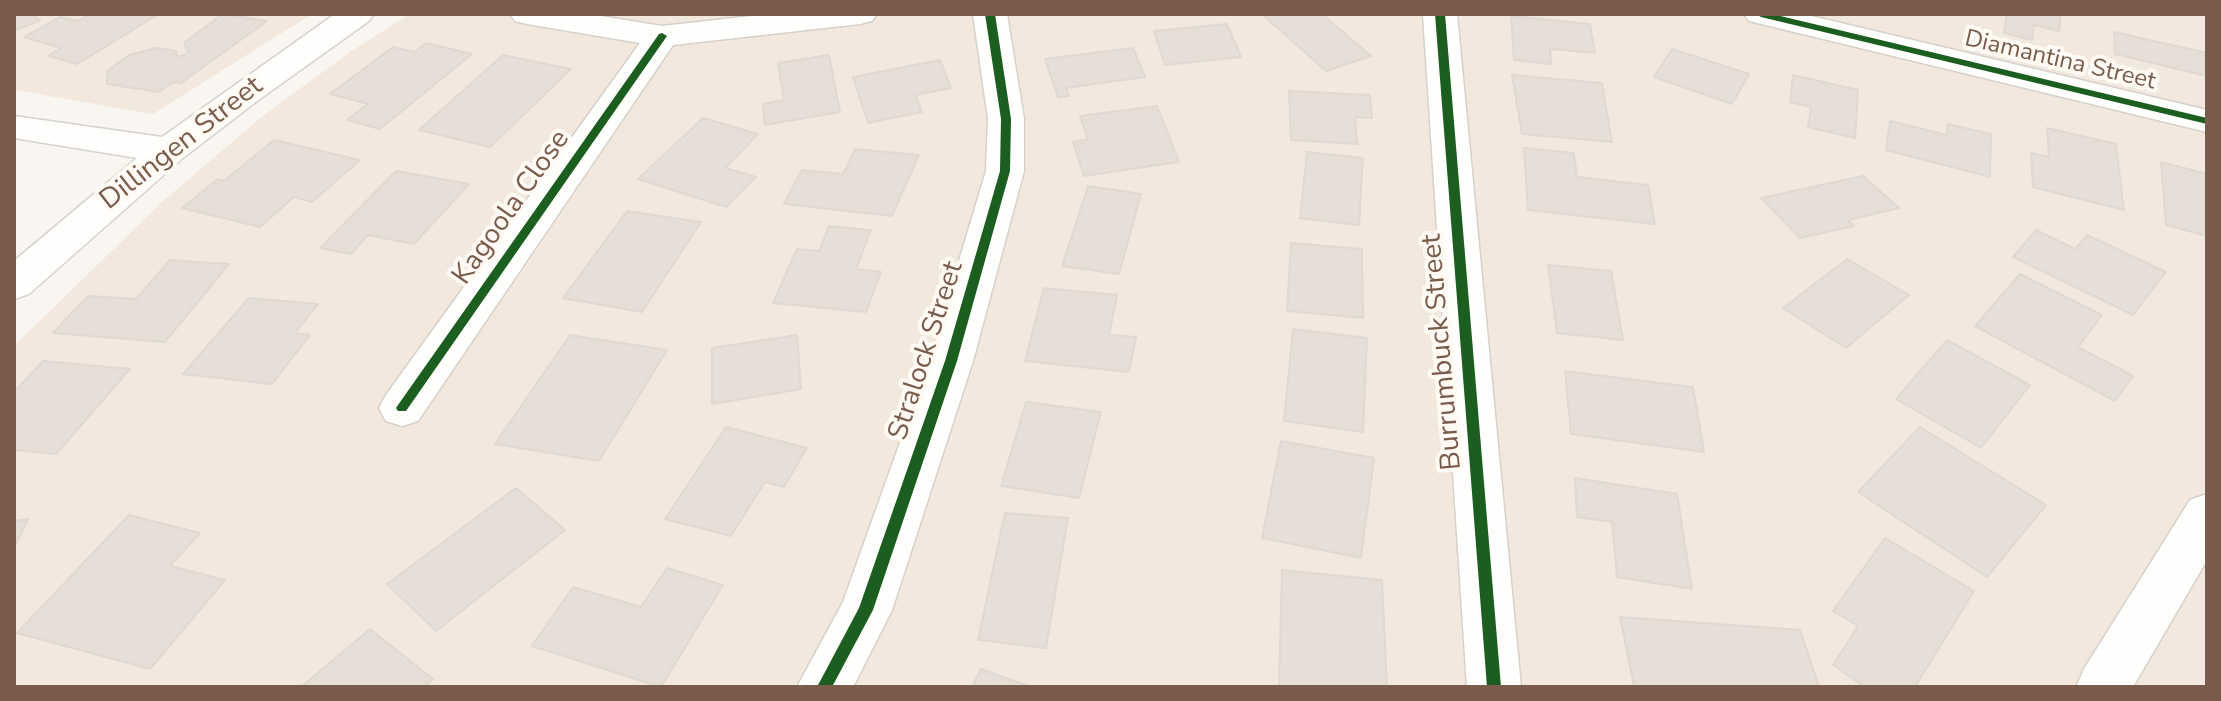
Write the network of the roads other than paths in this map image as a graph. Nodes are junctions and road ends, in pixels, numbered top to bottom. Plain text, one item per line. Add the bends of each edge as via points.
1 (357, 14) edge
2 (527, 14) edge
3 (860, 14) edge
4 (990, 14) edge
5 (1440, 14) edge
6 (1761, 14) edge
7 (662, 36) junction
8 (2207, 121) edge
9 (14, 127) edge
10 (170, 150) junction
11 (14, 284) edge
12 (402, 408) dead end
13 (2207, 515) edge
14 (824, 687) edge
15 (1494, 687) edge
16 (2103, 687) edge

1 - 10 street, Dillingen Street
2 - 7 street
3 - 7 street
4 - 14 street, Stralock Street via 1006,119 1005,171 951,361 866,610
5 - 15 street, Burrumbuck Street
6 - 8 street, Diamantina Street
7 - 12 street, Kagoola Close
9 - 10 street
10 - 11 street, Dillingen Street
13 - 16 street

